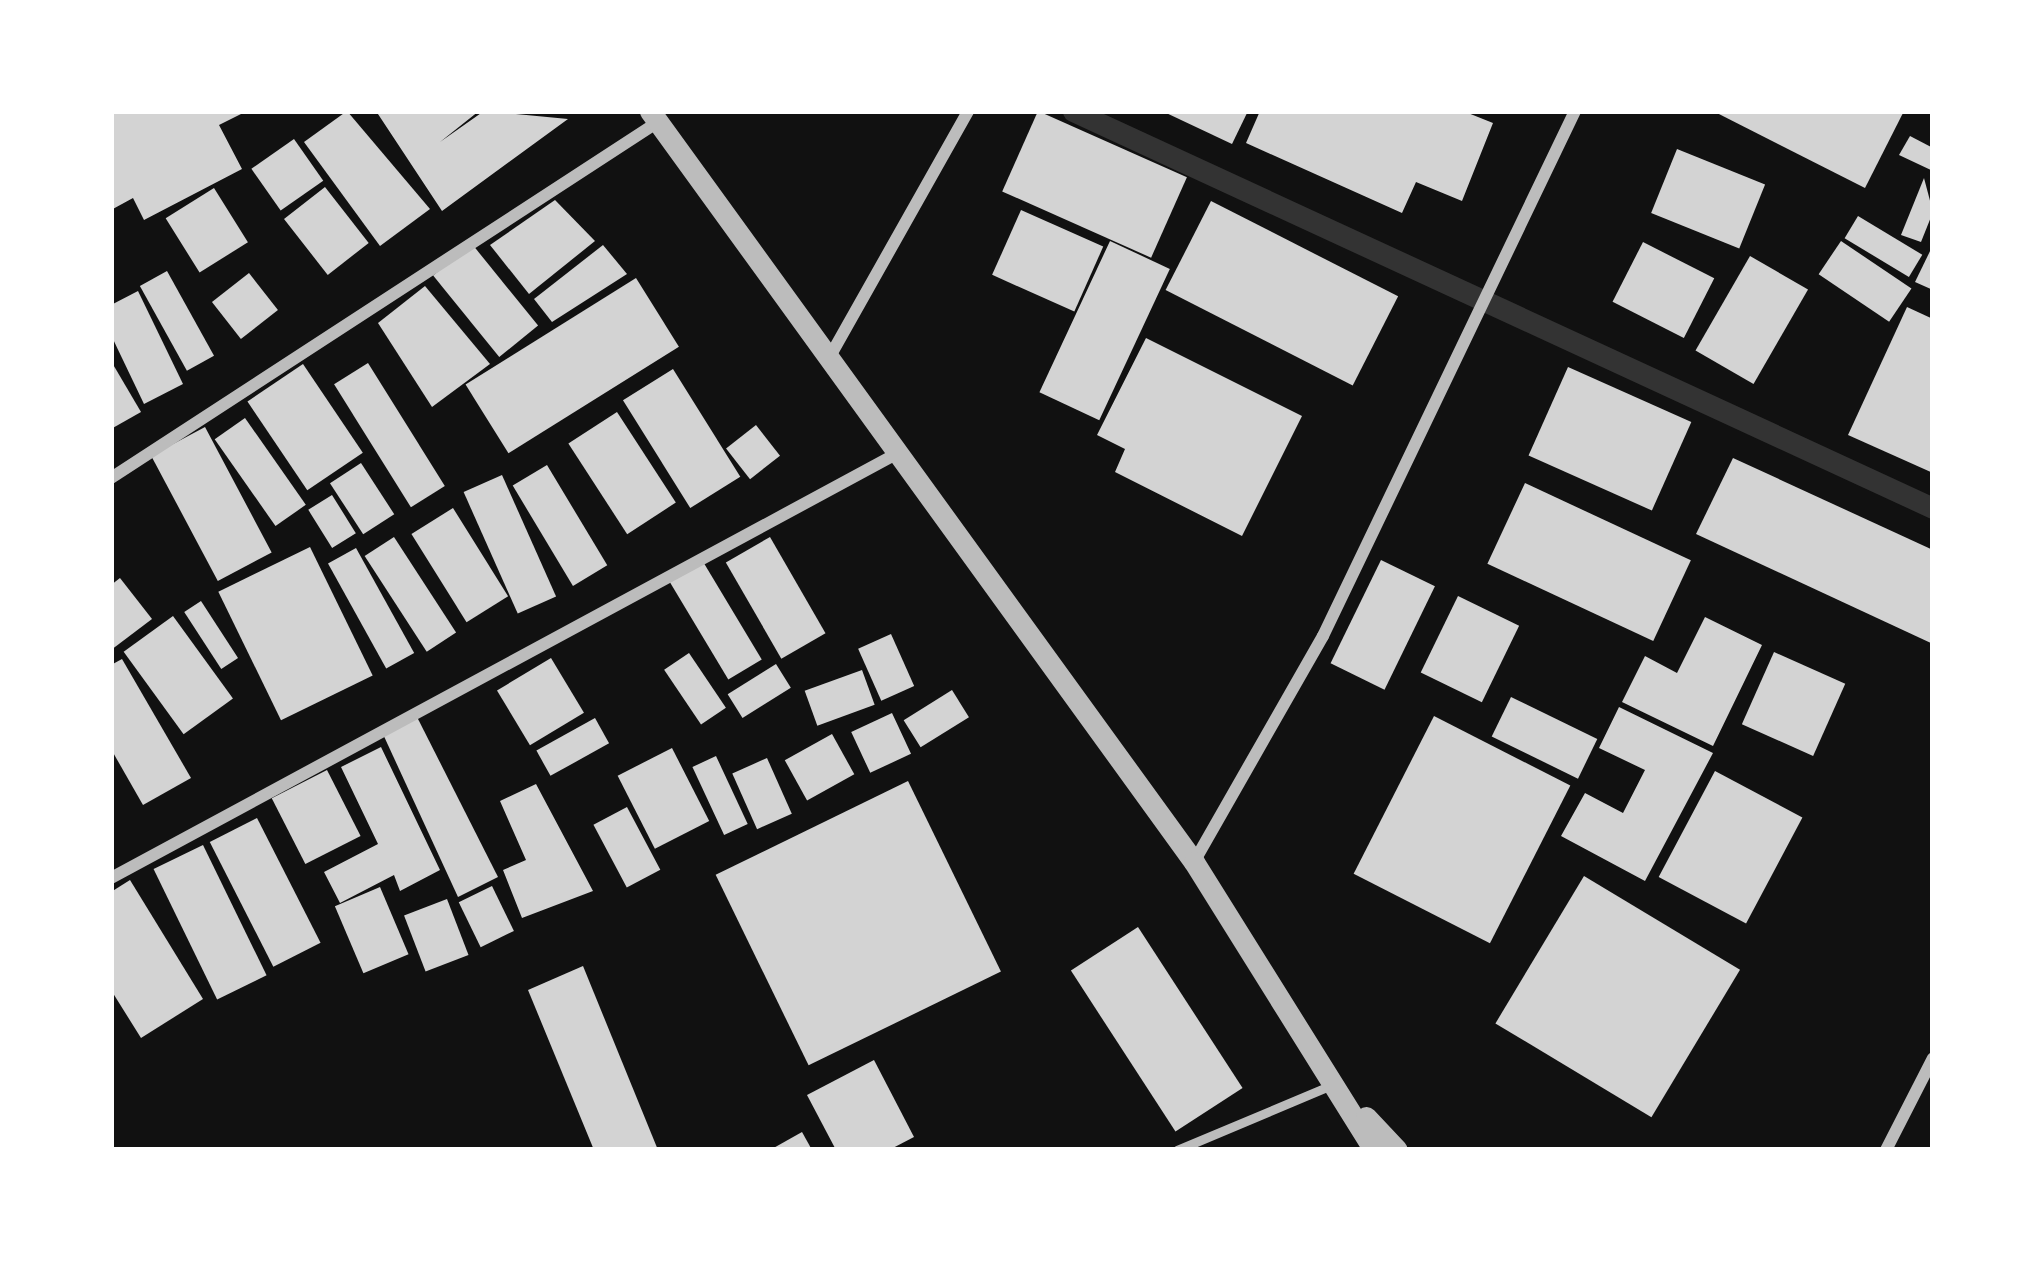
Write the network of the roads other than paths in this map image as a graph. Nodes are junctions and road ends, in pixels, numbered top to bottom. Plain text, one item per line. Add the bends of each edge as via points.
1 (968, 111) edge
2 (1575, 111) edge
3 (654, 117) edge
4 (833, 351) junction
5 (900, 452) junction
6 (111, 478) edge
7 (1194, 862) junction
8 (111, 878) edge
9 (1933, 1058) edge
10 (1344, 1091) junction
11 (1177, 1150) edge
12 (1373, 1150) edge
13 (1397, 1150) edge
14 (1886, 1150) edge

1 - 4 street
2 - 7 street via 1323,636
3 - 4 street
3 - 6 street
4 - 5 street
5 - 7 street
5 - 8 street
7 - 10 street
9 - 14 street
10 - 11 lane
10 - 12 street
10 - 13 street

